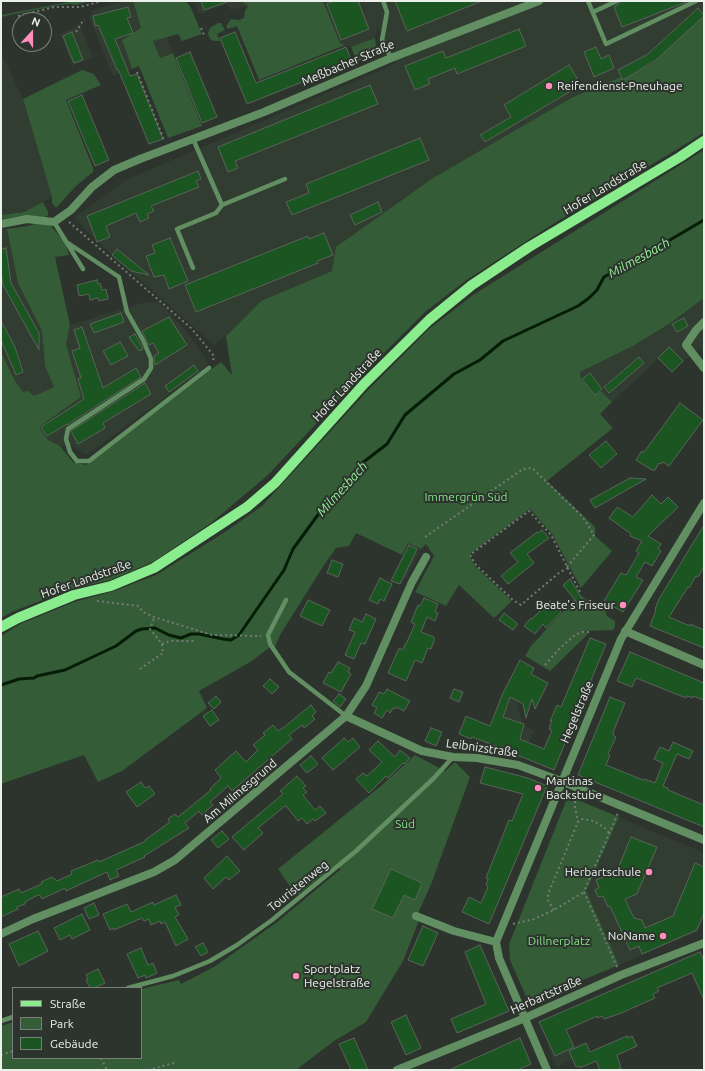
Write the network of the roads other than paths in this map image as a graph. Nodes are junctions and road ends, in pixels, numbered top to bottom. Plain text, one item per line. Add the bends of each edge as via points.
1 (383, 1) edge
2 (539, 1) edge
3 (588, 1) edge
4 (617, 1) edge
5 (696, 1) edge
6 (593, 12) junction
7 (391, 58) junction
8 (193, 139) junction
9 (704, 141) edge
10 (285, 179) dead end
11 (222, 205) junction
12 (54, 222) junction
13 (1, 224) edge
14 (68, 243) junction
15 (193, 268) dead end
16 (83, 269) dead end
17 (704, 322) edge
18 (209, 368) road end
19 (704, 368) edge
20 (704, 503) edge
21 (426, 557) dead end
22 (286, 600) dead end
23 (1, 627) edge
24 (625, 631) junction
25 (704, 665) edge
26 (346, 716) junction
27 (454, 757) junction
28 (561, 781) junction
29 (704, 840) edge
30 (416, 916) dead end
31 (1, 934) edge
32 (496, 942) junction
33 (704, 943) edge
34 (132, 987) edge
35 (12, 1017) edge
36 (525, 1018) junction
37 (1, 1021) edge
38 (397, 1070) edge
39 (547, 1070) edge

1 - 7 lane via 387,12 382,40
2 - 7 street, Meßbacher Straße
3 - 6 lane
4 - 6 lane
5 - 6 lane via 606,44
7 - 8 street, Meßbacher Straße
8 - 11 lane
8 - 12 street, Meßbacher Straße via 114,170
9 - 23 main road, Hofer Landstraße via 529,247 472,285 429,320 364,384 275,483 241,512 154,568 111,586 74,595
10 - 11 lane
11 - 15 lane via 216,213 177,229
12 - 13 street via 27,219
12 - 14 lane
14 - 16 lane
14 - 18 lane via 119,277 127,312 144,340 151,359 151,368 144,379 68,429 66,439 70,452 77,461 89,461
17 - 19 street via 686,345
20 - 24 street, Hegelstraße
21 - 26 street, Am Milmesgrund via 412,582 366,686
22 - 26 lane via 268,635 270,644 289,672
24 - 25 street
24 - 28 street, Hegelstraße
26 - 27 street, Leibnizstraße via 422,751
26 - 31 street, Am Milmesgrund via 175,860 154,872
27 - 28 street, Leibnizstraße via 518,765
27 - 34 lane, Touristenweg via 356,851 272,920 210,961 173,976
28 - 29 street, Leibnizstraße
28 - 32 street, Hegelstraße
30 - 32 street via 454,931
32 - 36 street via 499,958
33 - 36 street, Herbartstraße via 621,975
35 - 37 lane
36 - 38 street, Herbartstraße
36 - 39 street

